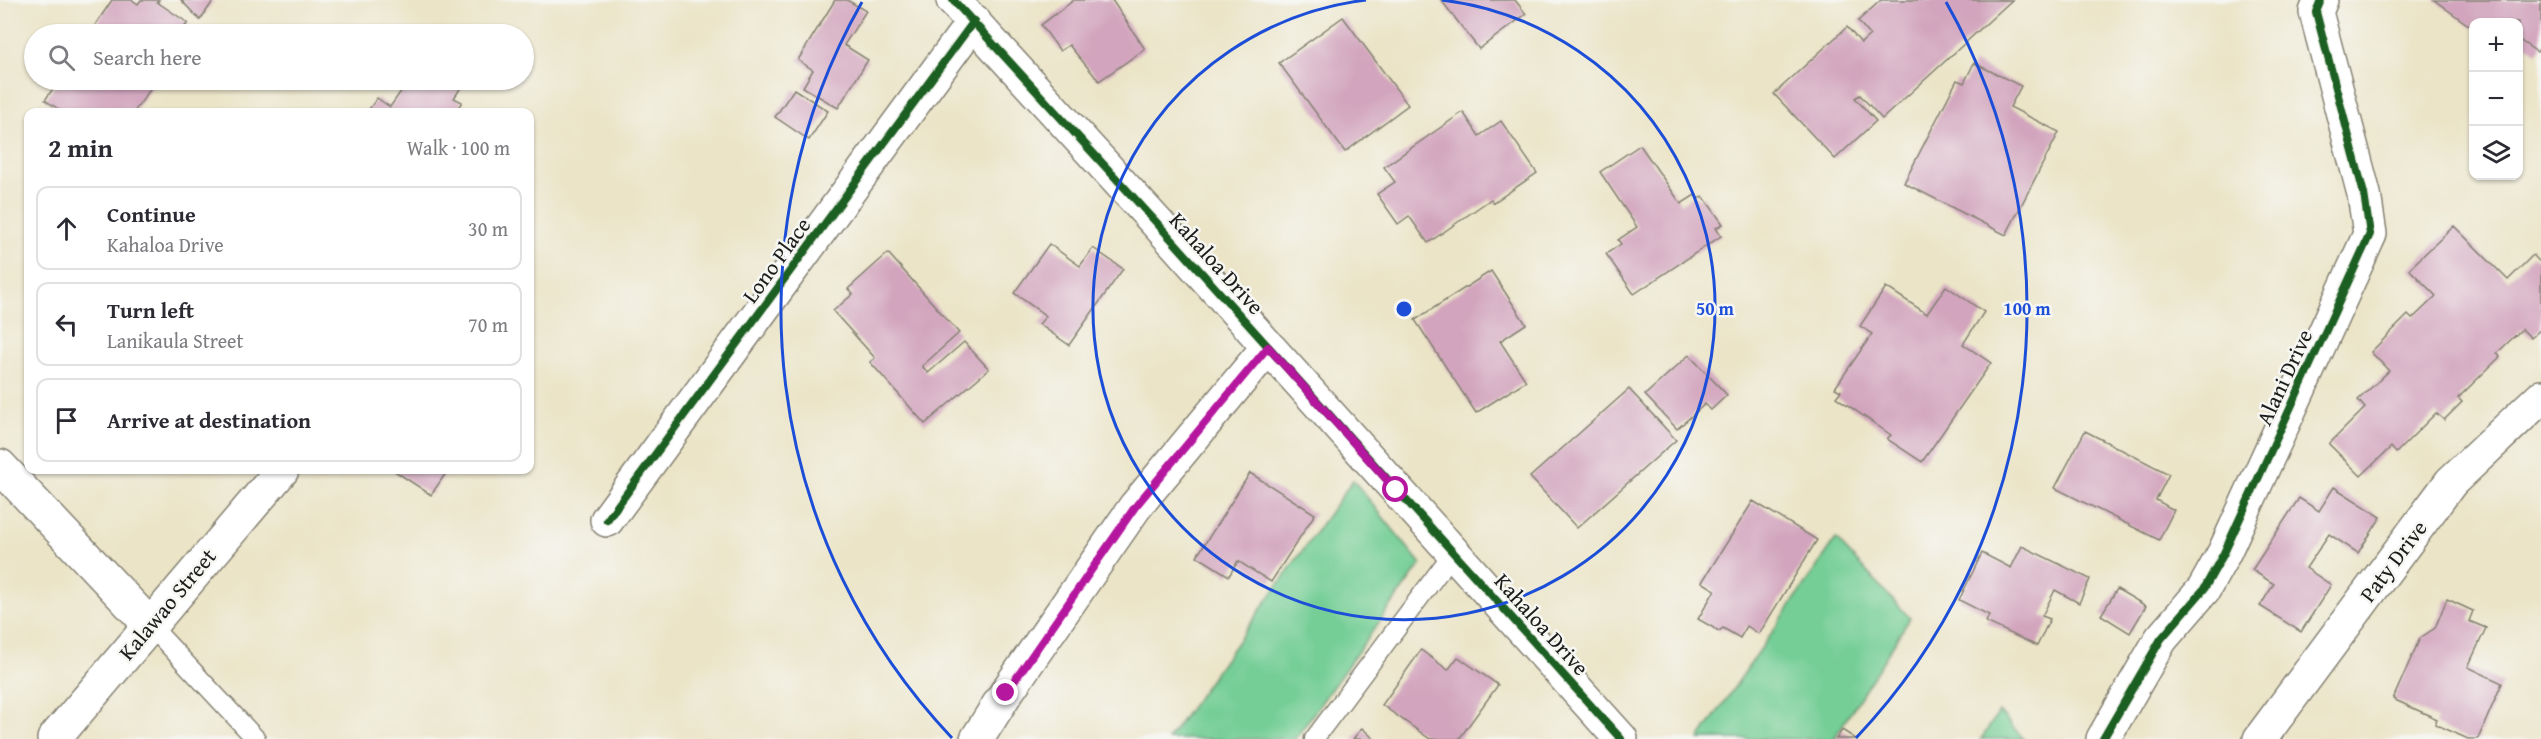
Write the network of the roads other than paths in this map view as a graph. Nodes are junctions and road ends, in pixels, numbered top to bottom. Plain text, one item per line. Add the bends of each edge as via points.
1 (2321, 0) edge
2 (963, 11) edge
3 (1268, 347) junction
4 (2541, 397) edge
5 (0, 466) edge
6 (279, 474) edge
7 (607, 520) dead end
8 (1453, 553) junction
9 (149, 624) junction
10 (54, 739) edge
11 (256, 739) edge
12 (977, 739) edge
13 (1314, 739) edge
14 (1621, 739) edge
15 (2103, 739) edge
16 (2260, 739) edge

1 - 15 street, Alani Drive via 2316,12 2364,194 2370,234 2224,553 2204,589 2161,639
2 - 3 street, Kahaloa Drive
2 - 7 street, Lono Place
3 - 8 street, Kahaloa Drive
3 - 12 street via 1135,507
4 - 16 street, Paty Drive via 2451,482
5 - 9 street
6 - 9 street, Kalawao Street
8 - 13 lane
8 - 14 street, Kahaloa Drive
9 - 10 street, Kalawao Street
9 - 11 lane

